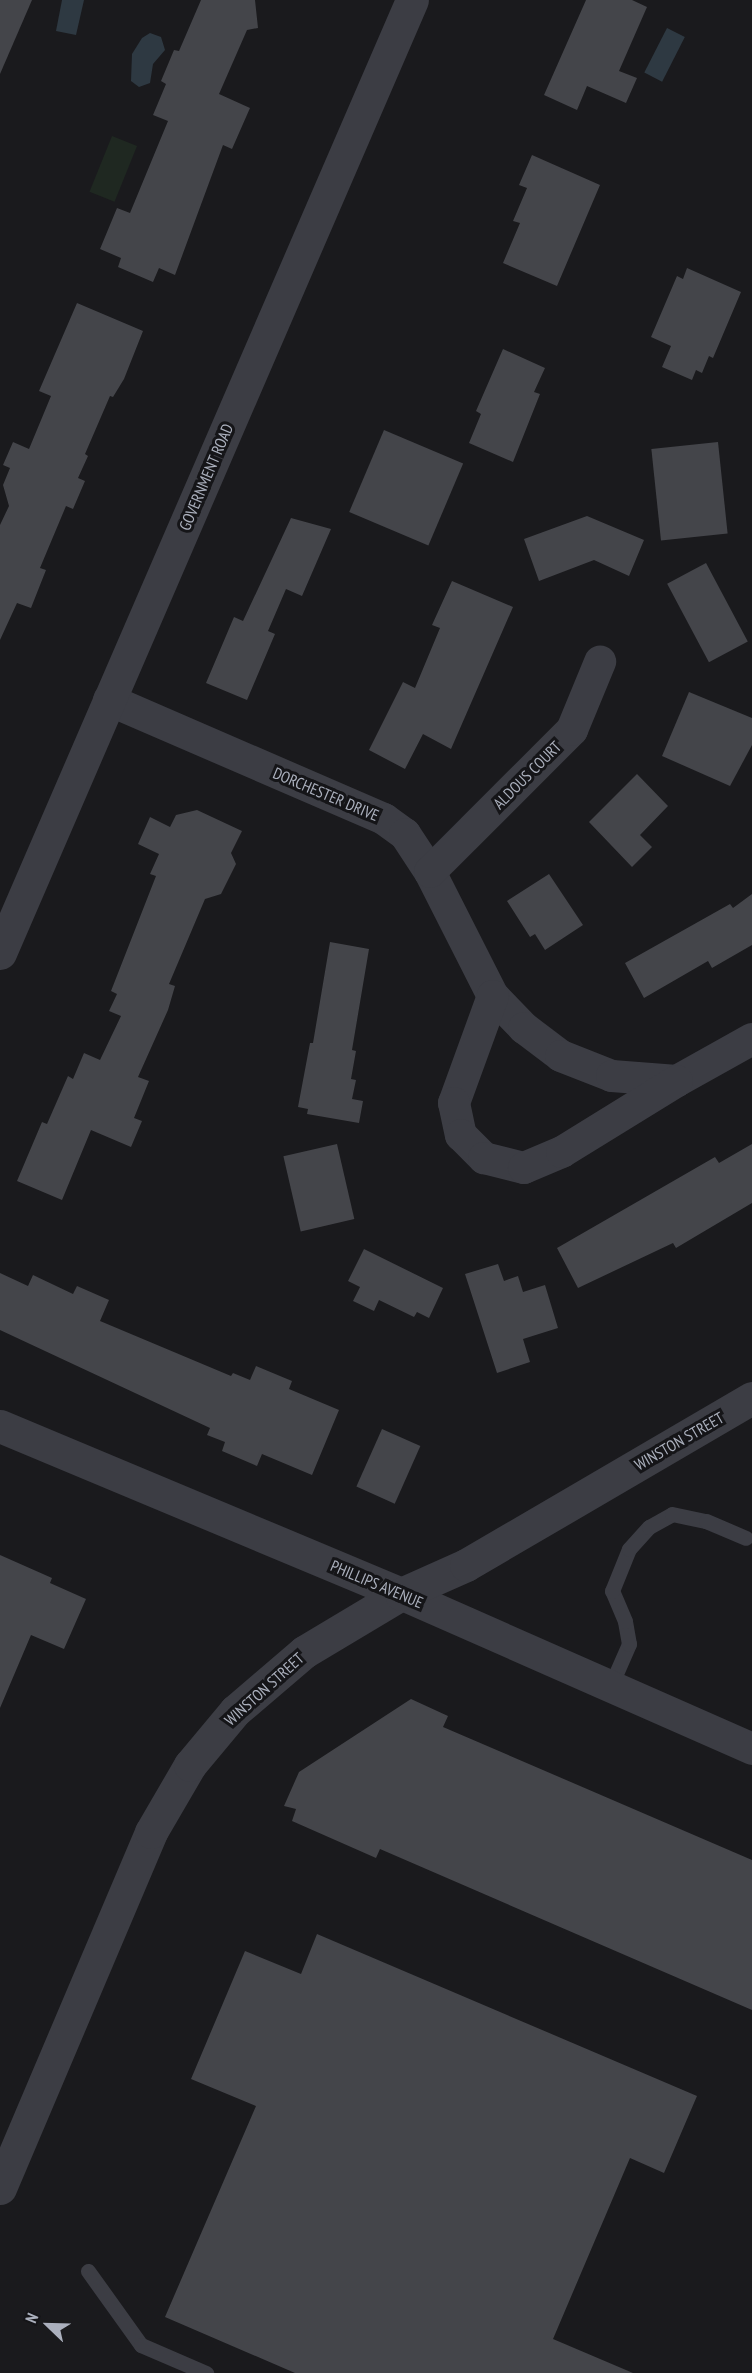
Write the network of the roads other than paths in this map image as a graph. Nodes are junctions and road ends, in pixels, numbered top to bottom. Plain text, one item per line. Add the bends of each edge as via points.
1 (412, 0) edge
2 (600, 662) dead end
3 (109, 700) junction
4 (430, 872) junction
5 (0, 953) edge
6 (493, 996) junction
7 (752, 1039) edge
8 (677, 1081) junction
9 (752, 1398) edge
10 (0, 1426) edge
11 (746, 1538) dead end
12 (401, 1594) junction
13 (611, 1685) junction
14 (752, 1749) edge
15 (0, 2188) edge
16 (88, 2271) dead end
17 (206, 2373) edge

1 - 3 street, GOVERNMENT ROAD
2 - 4 street, ALDOUS COURT via 572,730
3 - 4 street, DORCHESTER DRIVE via 384,819 405,834
3 - 5 street, GOVERNMENT ROAD
4 - 6 street, DORCHESTER DRIVE
6 - 8 street, DORCHESTER DRIVE via 524,1028 561,1056 612,1076
6 - 8 street via 454,1103 461,1135 484,1158 524,1168 562,1152
7 - 8 street
9 - 12 street, WINSTON STREET via 466,1565
10 - 12 street, PHILLIPS AVENUE
11 - 13 lane via 706,1521 672,1514 649,1527 629,1550 612,1591 625,1621 629,1644
12 - 13 street, PHILLIPS AVENUE
12 - 15 street, WINSTON STREET via 304,1652 235,1711 190,1765 151,1832
13 - 14 street, PHILLIPS AVENUE
16 - 17 lane via 141,2344

